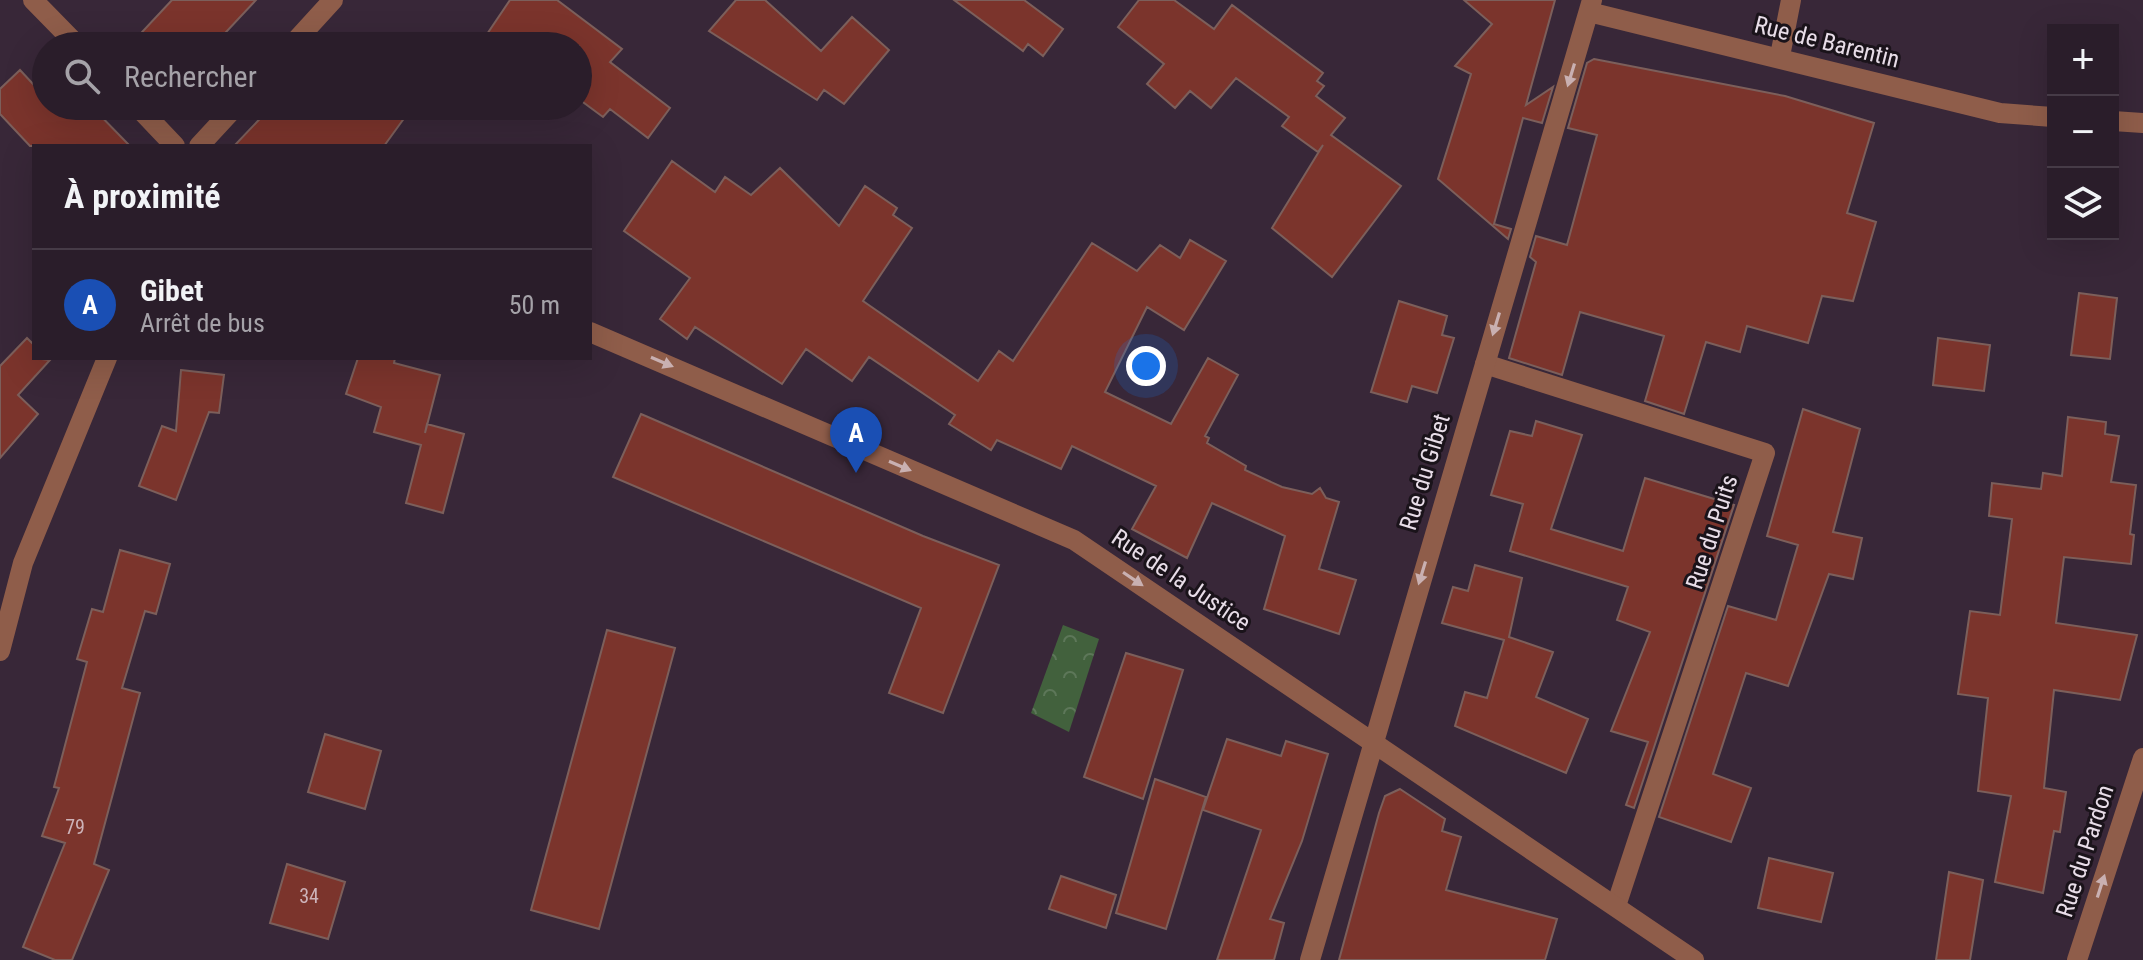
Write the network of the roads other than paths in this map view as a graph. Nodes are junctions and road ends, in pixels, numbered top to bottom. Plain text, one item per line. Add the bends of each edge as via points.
1 (33, 0) edge
2 (333, 0) edge
3 (1791, 0) edge
4 (1591, 6) edge
5 (64, 32) edge
6 (304, 32) edge
7 (1780, 56) junction
8 (2047, 117) edge
9 (150, 120) edge
10 (223, 120) edge
11 (2119, 121) edge
12 (2143, 123) edge
13 (173, 144) edge
14 (201, 144) edge
15 (592, 333) edge
16 (106, 360) edge
17 (1485, 364) junction
18 (0, 651) edge
19 (1372, 739) junction
20 (2143, 758) edge
21 (1616, 906) junction
22 (1310, 960) edge
23 (1694, 960) edge
24 (2077, 960) edge

1 - 5 street
2 - 6 street
3 - 7 street
4 - 7 street, Rue de Barentin
4 -> 17 street, Rue du Gibet
7 - 8 street, Rue de Barentin via 2000,113
9 - 13 street
10 - 14 street
11 - 12 street
15 -> 19 street, Rue de la Justice via 1074,540
16 - 18 street via 23,563
17 -> 19 street, Rue du Gibet
17 - 21 street, Rue du Puits via 1765,453
19 - 21 street, Rue de la Justice
19 - 22 street, Rue du Gibet
24 -> 20 street, Rue du Pardon
21 - 23 street, Rue de la Justice

